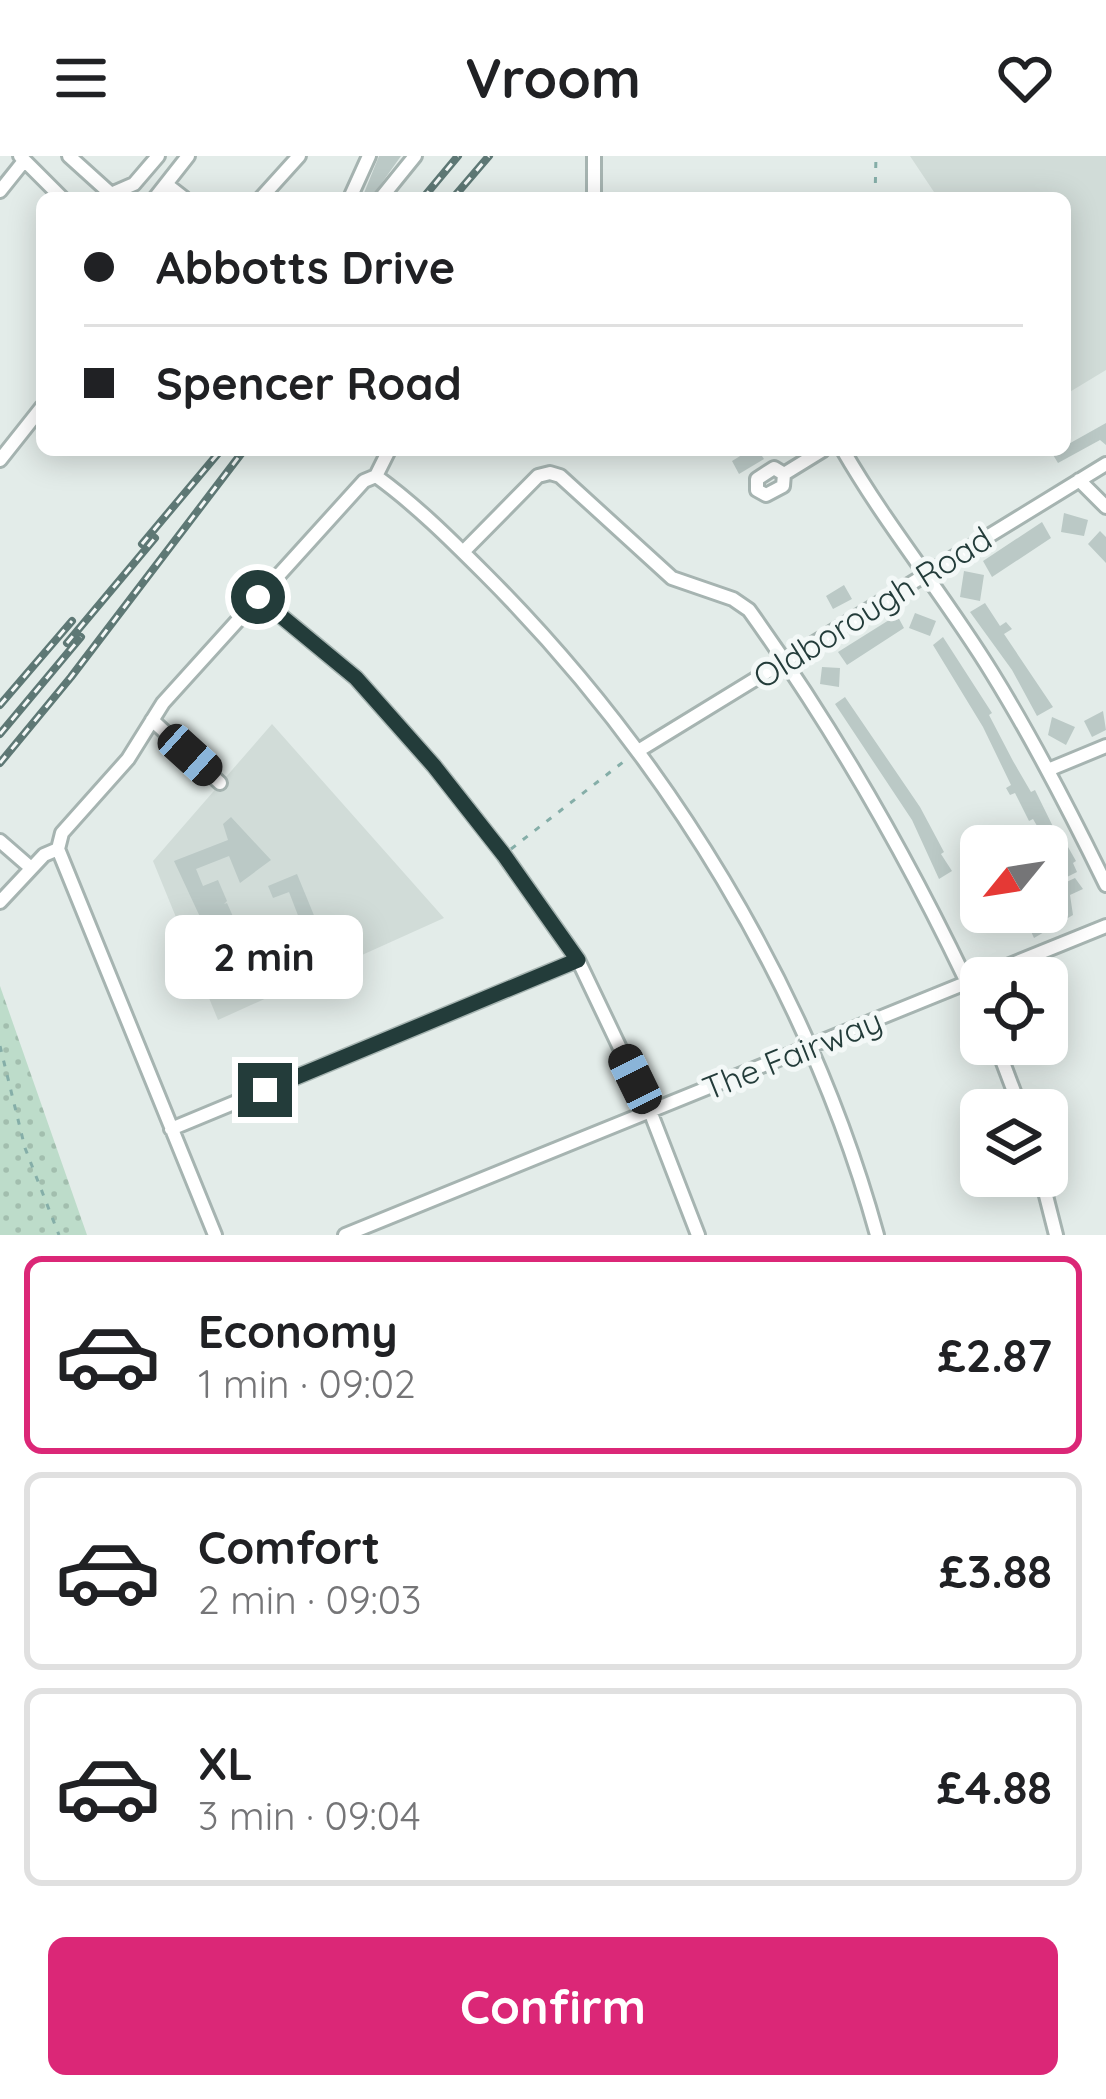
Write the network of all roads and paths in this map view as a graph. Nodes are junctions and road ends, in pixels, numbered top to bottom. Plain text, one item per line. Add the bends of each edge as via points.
1 (68, 156) edge
2 (158, 156) edge
3 (188, 156) edge
4 (299, 156) edge
5 (369, 156) edge
6 (416, 156) edge
7 (594, 156) edge
8 (876, 156) edge
9 (22, 158) edge
10 (166, 184) junction
11 (0, 191) edge
12 (56, 192) edge
13 (109, 192) edge
14 (116, 192) edge
15 (160, 192) edge
16 (176, 192) edge
17 (266, 192) edge
18 (353, 192) edge
19 (386, 192) edge
20 (594, 192) edge
21 (875, 192) edge
22 (36, 415) edge
23 (386, 456) edge
24 (813, 456) edge
25 (846, 456) edge
26 (0, 460) edge
27 (1106, 464) edge
28 (784, 474) dead end
29 (376, 476) junction
30 (1079, 480) junction
31 (1106, 507) edge
32 (463, 552) junction
33 (926, 574) junction
34 (258, 597) junction
35 (785, 660) junction
36 (152, 720) junction
37 (1106, 746) edge
38 (638, 751) junction
39 (1048, 770) junction
40 (220, 783) dead end
41 (0, 841) edge
42 (58, 849) junction
43 (504, 855) junction
44 (31, 868) junction
45 (1106, 885) edge
46 (0, 902) edge
47 (1106, 926) edge
48 (1030, 957) edge
49 (578, 960) junction
50 (960, 966) edge
51 (960, 985) edge
52 (0, 1046) edge
53 (808, 1048) junction
54 (650, 1112) junction
55 (171, 1129) junction
56 (1046, 1197) edge
57 (59, 1235) edge
58 (215, 1235) edge
59 (345, 1235) edge
60 (698, 1235) edge
61 (877, 1235) edge
62 (1056, 1235) edge

1 - 13 street
2 - 14 street
3 - 10 street
4 - 17 street
5 - 18 street
6 - 19 street
7 - 20 street
8 - 21 path
9 - 11 street
9 - 12 street
10 - 15 street
10 - 16 street
22 - 26 street
23 - 29 street
24 - 28 street
25 - 33 street
27 - 30 street, Oldborough Road
29 - 32 street
29 - 34 street
30 - 31 street
30 - 33 street, Oldborough Road
32 - 35 street via 550,472 672,578 748,610
32 - 38 street via 568,661
33 - 35 street, Oldborough Road
33 - 39 street
34 - 36 street
34 - 43 street via 356,678
35 - 38 street, Oldborough Road
35 - 50 street via 894,835
36 - 40 street
36 - 42 street via 62,833
37 - 39 street
38 - 43 path
38 - 53 street via 743,917
39 - 45 street
41 - 44 street
42 - 44 street
42 - 55 street
43 - 49 street
44 - 46 street
47 - 48 street, The Fairway
49 - 54 street
49 - 55 street
51 - 53 street, The Fairway
52 - 57 path via 25,1148
53 - 54 street, The Fairway
53 - 61 street
54 - 59 street, The Fairway
54 - 60 street
55 - 58 street
56 - 62 street

